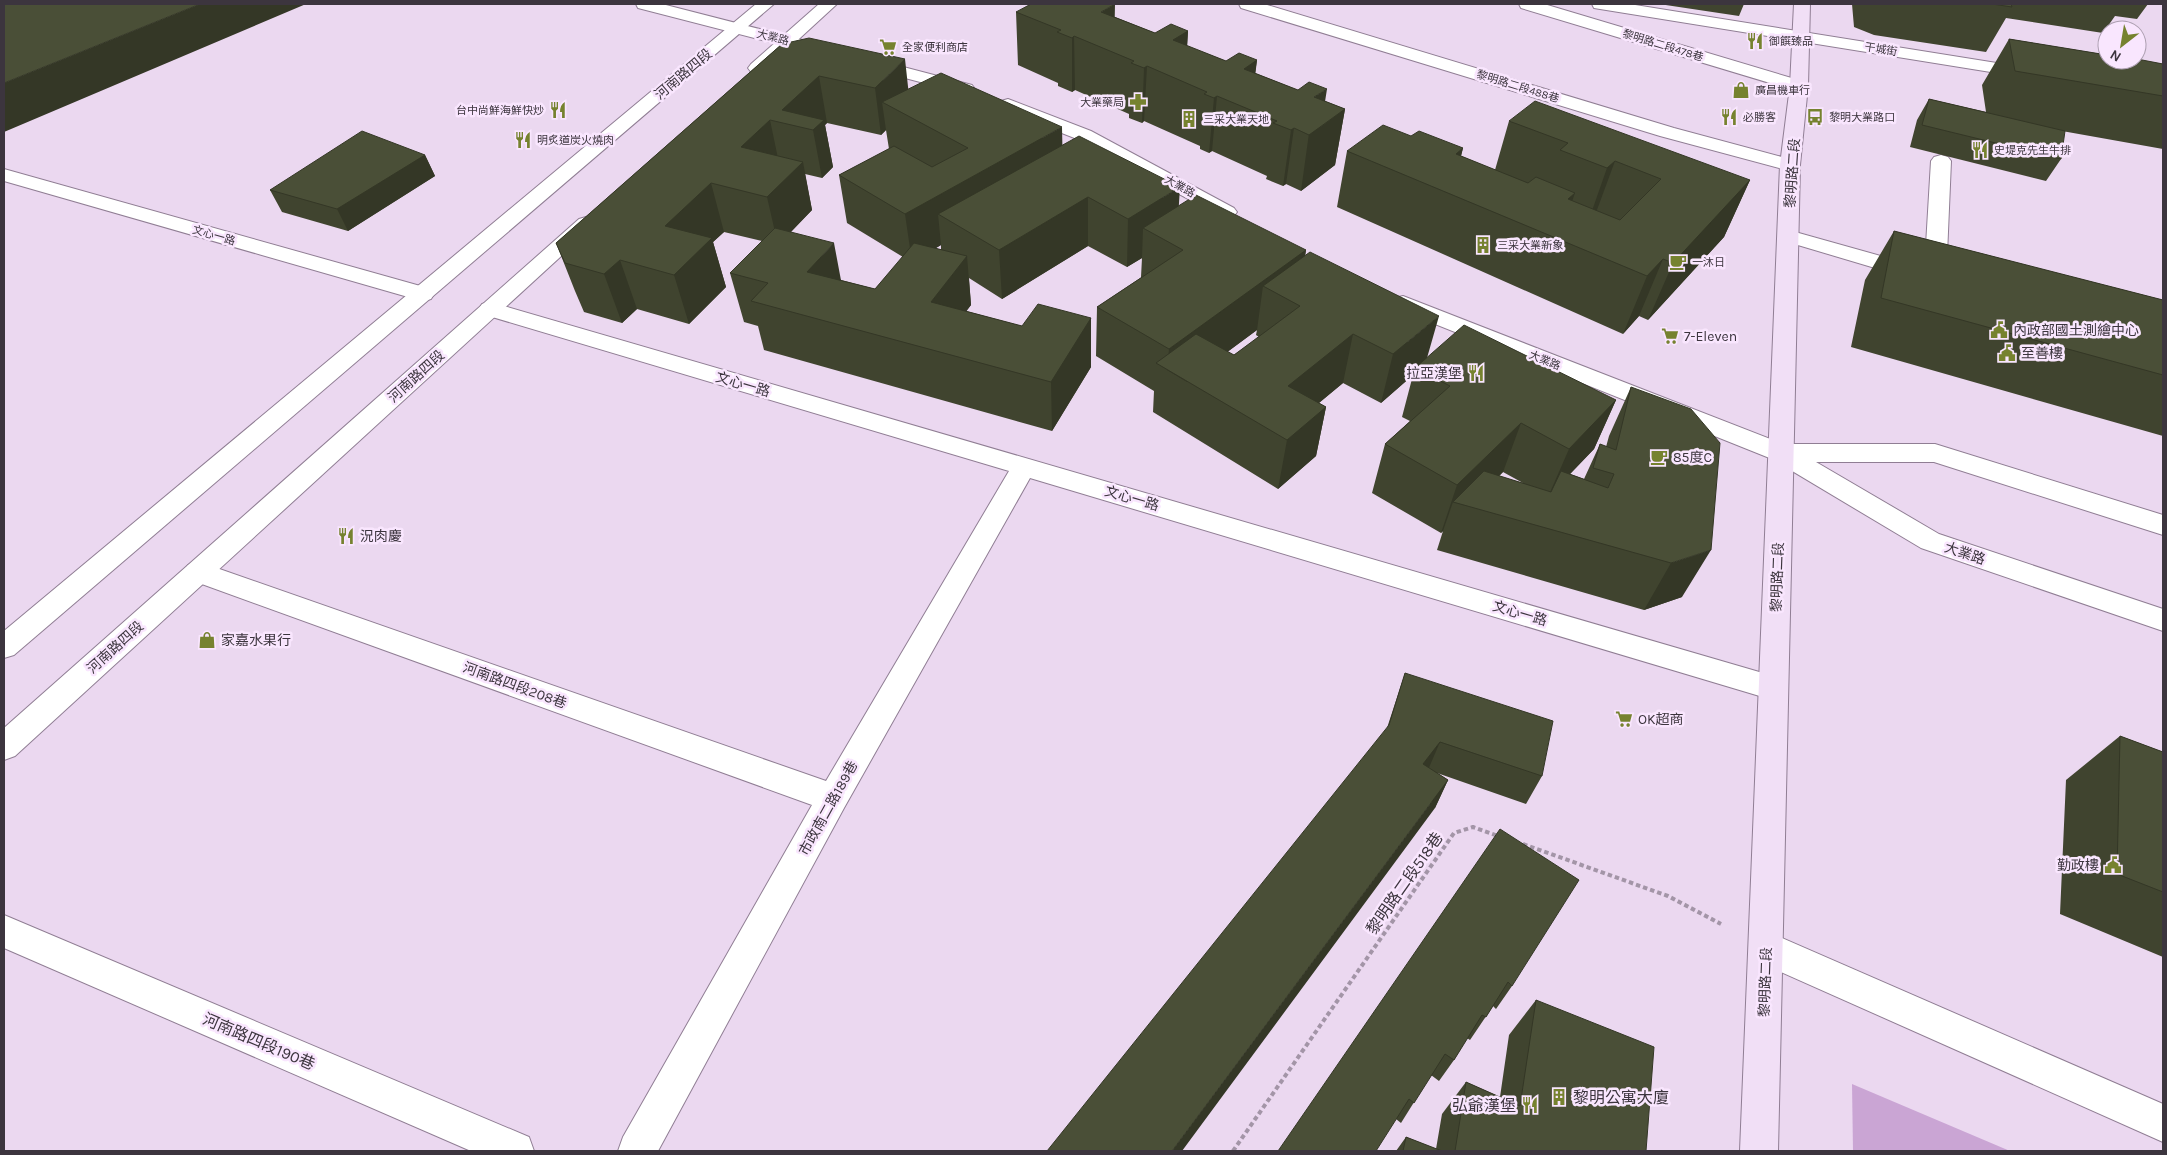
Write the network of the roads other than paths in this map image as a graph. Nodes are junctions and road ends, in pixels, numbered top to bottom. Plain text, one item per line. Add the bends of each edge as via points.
1 (644, 4) edge
2 (766, 4) edge
3 (829, 4) edge
4 (1247, 4) edge
5 (1527, 4) edge
6 (1600, 4) edge
7 (1802, 4) edge
8 (737, 28) junction
9 (1801, 36) junction
10 (787, 41) junction
11 (833, 53) edge
12 (852, 58) edge
13 (2046, 76) edge
14 (744, 80) edge
15 (1799, 86) junction
16 (1941, 160) dead end
17 (1790, 165) junction
18 (4, 175) edge
19 (599, 211) edge
20 (1248, 224) edge
21 (1788, 236) junction
22 (423, 294) junction
23 (1387, 297) edge
24 (490, 309) junction
25 (1781, 453) junction
26 (1024, 466) junction
27 (2163, 525) edge
28 (198, 572) junction
29 (2163, 620) edge
30 (4, 647) edge
31 (1773, 688) junction
32 (4, 748) edge
33 (833, 798) junction
34 (4, 931) edge
35 (1766, 948) junction
36 (2163, 1123) edge
37 (515, 1151) edge
38 (637, 1151) edge
39 (1759, 1151) edge

1 - 8 street, 大業路
2 - 8 street, 河南路四段
3 - 10 street
4 - 17 street, 黎明路二段488巷 via 1667,132
5 - 15 street, 黎明路二段478巷
6 - 9 street, 干城街
7 - 9 main road, 黎明路二段
8 - 10 street, 大業路
8 - 22 street, 河南路四段
9 - 13 street, 干城街
9 - 15 main road, 黎明路二段
10 - 11 street, 大業路
10 - 14 street
12 - 20 street, 大業路 via 971,90 1084,135
15 - 17 main road, 黎明路二段
16 - 21 street via 1944,282
17 - 21 main road, 黎明路二段
18 - 22 street, 文心一路
19 - 24 street, 河南路四段
21 - 25 main road, 黎明路二段
22 - 30 street, 河南路四段
23 - 25 street, 大業路
24 - 26 street, 文心一路
24 - 28 street, 河南路四段
25 - 27 street, 大業路 via 1935,453
25 - 29 street, 大業路 via 1930,541
25 - 31 main road, 黎明路二段
26 - 31 street, 文心一路
26 - 33 street, 市政南二路189巷
28 - 32 street, 河南路四段
28 - 33 street, 河南路四段208巷
31 - 35 main road, 黎明路二段
33 - 38 street, 市政南二路189巷
34 - 37 street, 河南路四段190巷
35 - 36 street
35 - 39 main road, 黎明路二段

